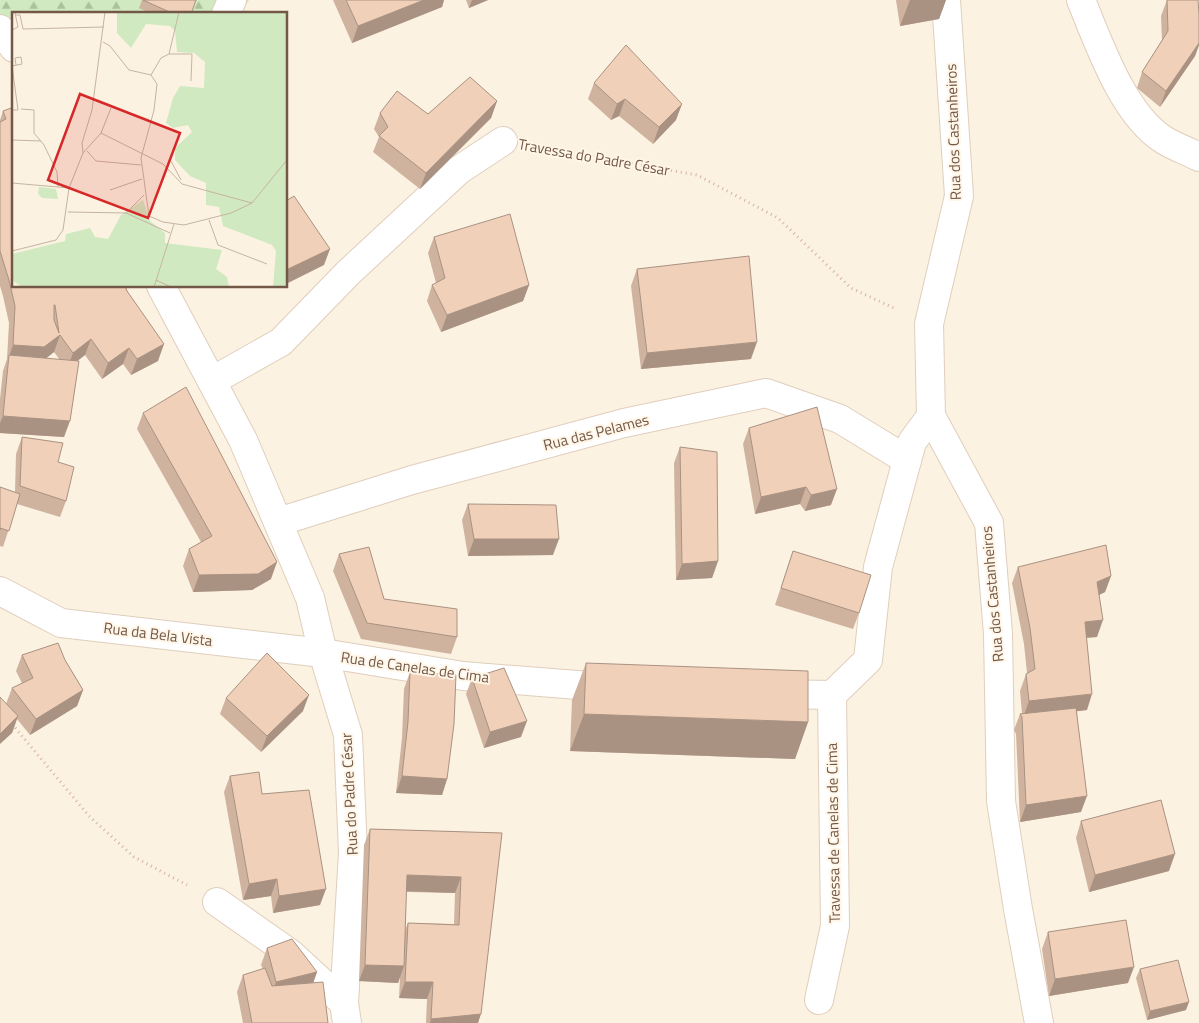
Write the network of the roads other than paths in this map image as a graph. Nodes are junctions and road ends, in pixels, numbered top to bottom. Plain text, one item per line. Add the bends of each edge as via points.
1 (232, 0) edge
2 (946, 0) edge
3 (1081, 0) edge
4 (227, 12) edge
5 (0, 29) edge
6 (12, 45) edge
7 (503, 142) road end
8 (1199, 157) edge
9 (162, 288) edge
10 (212, 381) junction
11 (931, 416) junction
12 (907, 460) junction
13 (278, 522) junction
14 (0, 591) edge
15 (323, 653) junction
16 (640, 690) edge
17 (746, 694) edge
18 (832, 695) junction
19 (217, 902) road end
20 (819, 1000) dead end
21 (346, 1013) edge
22 (1039, 1023) edge

1 - 4 street
2 - 11 street, Rua dos Castanheiros via 959,196 929,324
3 - 8 street via 1112,73 1137,115 1164,140
5 - 6 street
7 - 10 street, Travessa do Padre César via 459,170 348,273 281,342
9 - 10 street, Rua do Padre César
10 - 13 street, Rua do Padre César via 243,440
11 - 12 street via 912,442
11 - 22 street, Rua dos Castanheiros via 988,523 998,634 1002,801
12 - 13 street, Rua das Pelames via 840,419 766,394 624,423 412,480
12 - 18 street via 878,567 868,660
13 - 15 street, Rua do Padre César via 310,598
14 - 15 street, Rua da Bela Vista via 61,622
15 - 16 street, Rua de Canelas de Cima via 463,676
15 - 21 street, Rua do Padre César via 348,735 353,853
17 - 18 street
18 - 20 street, Travessa de Canelas de Cima via 835,926
19 - 21 street via 291,954

